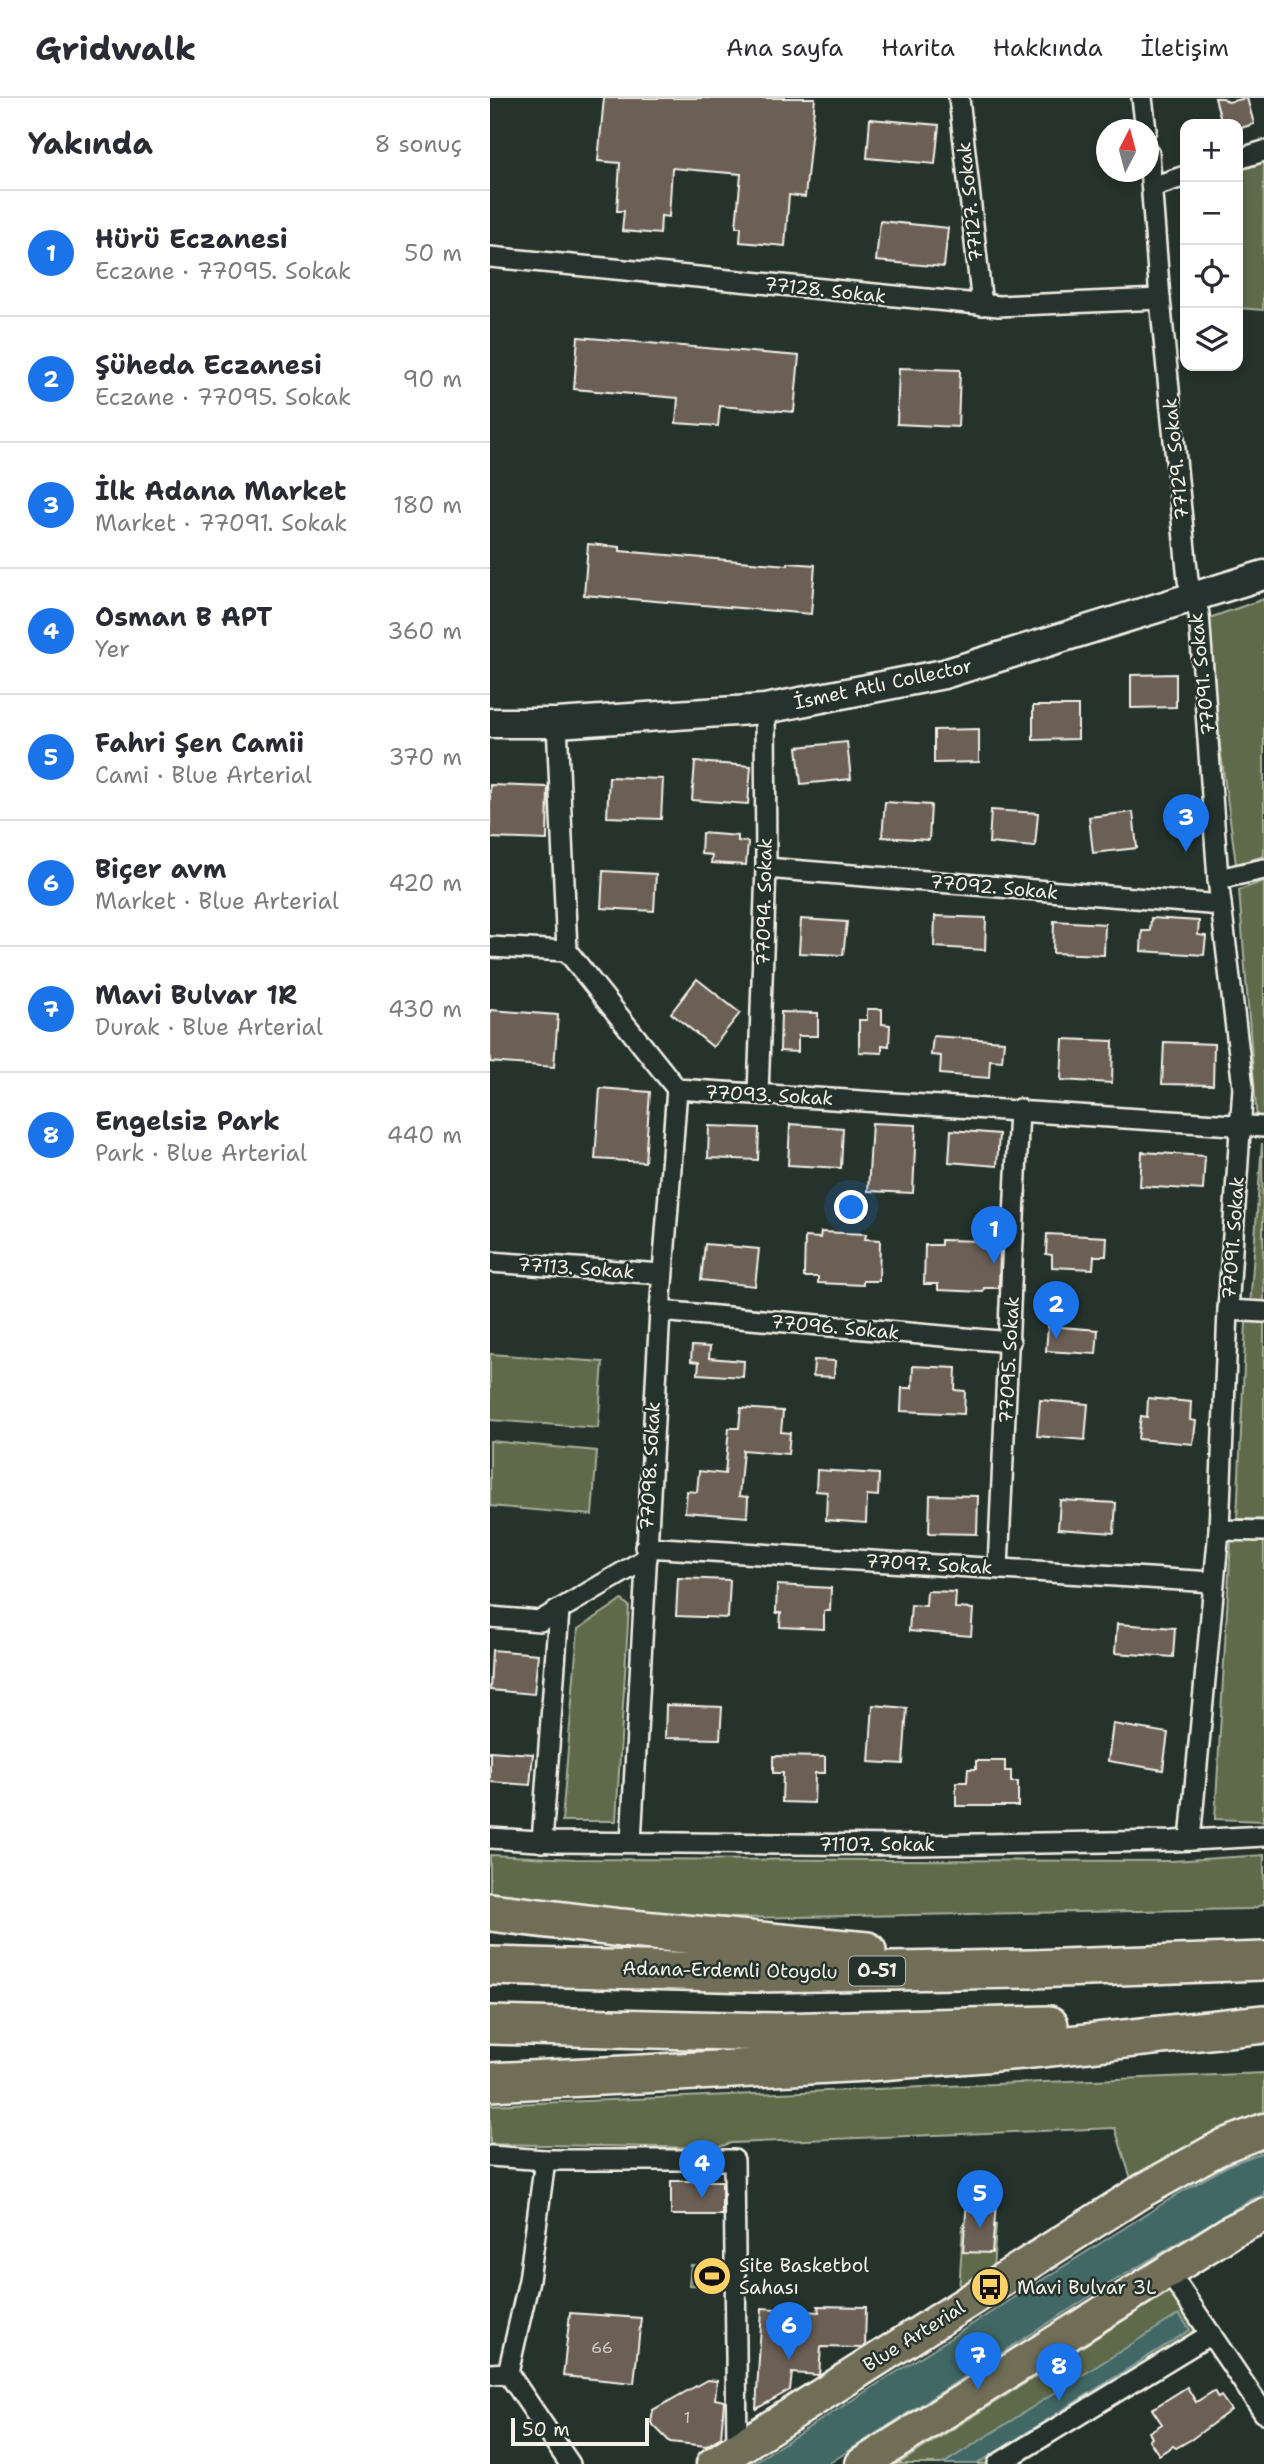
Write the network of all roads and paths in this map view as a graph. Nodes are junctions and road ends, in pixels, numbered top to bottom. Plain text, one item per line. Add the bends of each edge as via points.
1 (958, 98) edge
2 (1143, 98) edge
3 (1145, 119) edge
4 (1264, 151) edge
5 (1243, 157) edge
6 (1180, 178) edge
7 (1152, 182) edge
8 (1152, 187) junction
9 (490, 257) edge
10 (1160, 299) junction
11 (982, 305) junction
12 (1264, 575) edge
13 (1192, 596) junction
14 (765, 709) junction
15 (490, 723) edge
16 (557, 723) junction
17 (766, 868) junction
18 (1264, 869) edge
19 (1218, 879) junction
20 (1221, 905) junction
21 (490, 947) edge
22 (567, 951) junction
23 (677, 1089) junction
24 (758, 1094) junction
25 (1019, 1110) junction
26 (1239, 1125) junction
27 (1264, 1127) edge
28 (490, 1262) edge
29 (662, 1274) junction
30 (1228, 1310) junction
31 (660, 1311) junction
32 (1264, 1312) edge
33 (1010, 1342) junction
34 (1219, 1530) junction
35 (1264, 1531) edge
36 (646, 1553) junction
37 (998, 1568) junction
38 (1213, 1582) junction
39 (559, 1610) junction
40 (490, 1617) edge
41 (1264, 1836) edge
42 (490, 1838) edge
43 (1190, 1840) junction
44 (542, 1842) junction
45 (631, 1842) junction
46 (490, 1912) edge
47 (1264, 1961) edge
48 (490, 1966) edge
49 (1031, 1969) junction
50 (1264, 2022) edge
51 (490, 2025) edge
52 (490, 2082) edge
53 (1264, 2130) edge
54 (490, 2156) edge
55 (545, 2160) junction
56 (1264, 2215) edge
57 (1168, 2271) junction
58 (1210, 2334) junction
59 (499, 2373) edge
60 (1264, 2413) edge
61 (725, 2456) edge
62 (570, 2464) edge
63 (862, 2464) edge
64 (998, 2464) edge

1 - 11 street, 77127. Sokak
2 - 3 street
4 - 5 street
6 - 8 street
7 - 8 street, 77129. Sokak
8 - 10 street, 77129. Sokak
9 - 11 street, 77128. Sokak
10 - 11 street, 77128. Sokak
10 - 13 street, 77129. Sokak
12 - 13 main road, İsmet Atlı Collector
13 - 14 main road, İsmet Atlı Collector via 944,674
13 - 19 street, 77091. Sokak via 1199,614
14 - 16 main road, İsmet Atlı Collector
14 - 17 street, 77094. Sokak
15 - 16 main road, İsmet Atlı Collector
16 - 22 street
17 - 20 street, 77092. Sokak
17 - 24 street, 77094. Sokak
18 - 19 street
19 - 20 street, 77091. Sokak
20 - 26 street, 77091. Sokak via 1243,1087
21 - 22 street
22 - 23 street, 77093. Sokak
23 - 24 street, 77093. Sokak
23 - 29 street, 77098. Sokak
24 - 25 street, 77093. Sokak
25 - 26 street, 77093. Sokak
25 - 33 street, 77095. Sokak
26 - 27 street, 77093. Sokak
26 - 30 street, 77091. Sokak
28 - 29 street, 77113. Sokak
29 - 31 street, 77098. Sokak
30 - 32 street
30 - 34 street, 77091. Sokak
31 - 33 street, 77096. Sokak
31 - 36 street, 77098. Sokak
33 - 37 street, 77095. Sokak
34 - 35 street
34 - 38 street, 77091. Sokak
36 - 37 street, 77097. Sokak
36 - 39 street
36 - 45 street, 77098. Sokak
37 - 38 street, 77097. Sokak
38 - 43 street, 77091. Sokak
39 - 40 street via 540,1621
39 - 44 street
41 - 43 street, 71107. Sokak
42 - 44 street, 71107. Sokak
43 - 45 street, 71107. Sokak via 915,1845
44 - 45 street, 71107. Sokak
46 - 49 highway
47 - 49 highway, Adana-Erdemli Otoyolu / O-51
48 - 49 highway, Adana-Erdemli Otoyolu / O-51 via 755,1973
50 - 51 highway via 776,2032
50 - 52 highway via 1023,2050
53 - 61 main road, Blue Arterial via 1223,2146 1142,2192
54 - 55 street
55 - 59 street via 529,2280
55 - 61 street via 734,2160
56 - 57 main road
57 - 58 street
57 - 63 main road
58 - 60 street
58 - 64 street
59 - 62 street

